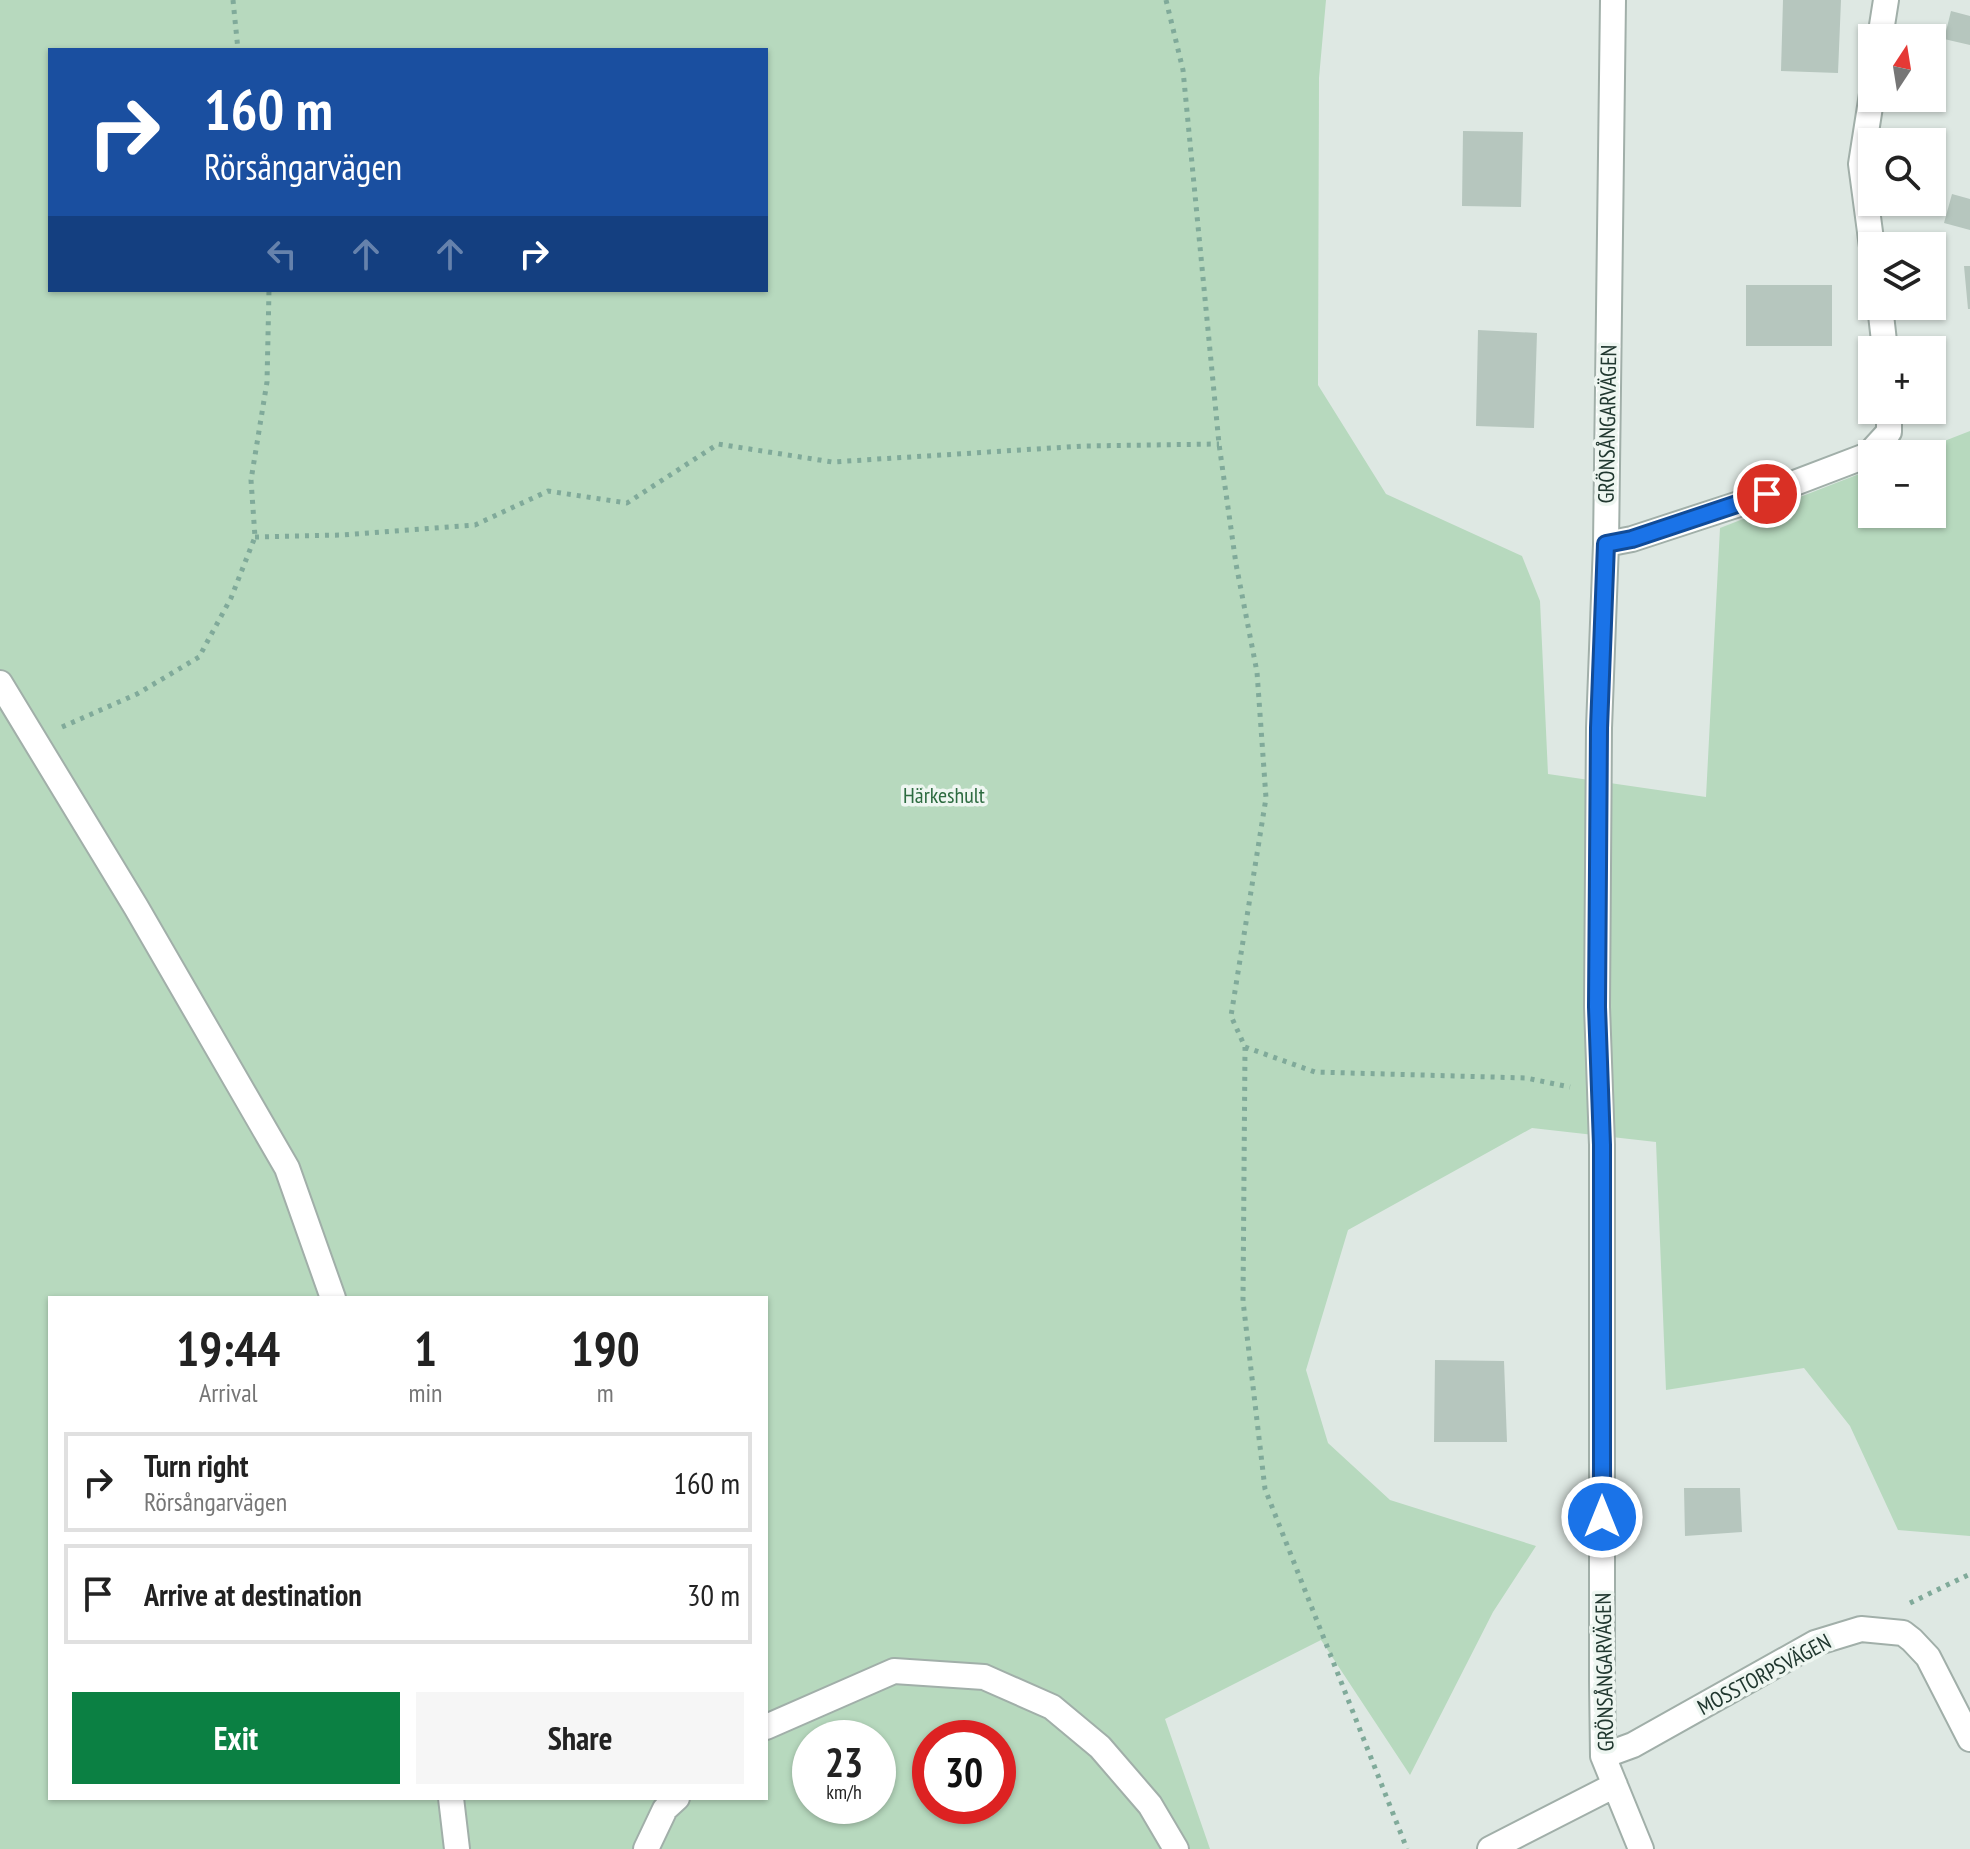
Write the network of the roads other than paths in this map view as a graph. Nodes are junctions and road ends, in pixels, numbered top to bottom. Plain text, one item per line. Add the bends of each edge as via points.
1 (1613, 0) edge
2 (1886, 0) edge
3 (1882, 24) edge
4 (1869, 112) edge
5 (1870, 232) edge
6 (1889, 424) edge
7 (1606, 544) junction
8 (0, 683) edge
9 (332, 1296) edge
10 (768, 1726) edge
11 (1970, 1739) edge
12 (1603, 1756) junction
13 (1615, 1785) junction
14 (451, 1800) edge
15 (675, 1800) edge
16 (457, 1849) edge
17 (646, 1849) edge
18 (1176, 1849) edge
19 (1490, 1849) edge
20 (1641, 1849) edge

1 - 7 street, GRÖNSÅNGARVÄGEN
2 - 3 street
4 - 5 street via 1861,164
6 - 7 street via 1889,432 1868,455 1742,503
7 - 12 street, GRÖNSÅNGARVÄGEN via 1598,743 1597,1007
8 - 9 street via 287,1168
10 - 18 street via 894,1671 984,1677 1052,1707 1100,1747 1150,1805
11 - 12 street, MOSSTORPSVÄGEN via 1928,1657 1912,1640 1903,1633 1861,1629 1815,1643 1633,1745
12 - 13 street, GRÖNSÅNGARVÄGEN
13 - 19 street
13 - 20 street, GRÖNSÅNGARVÄGEN
14 - 16 street
15 - 17 street

